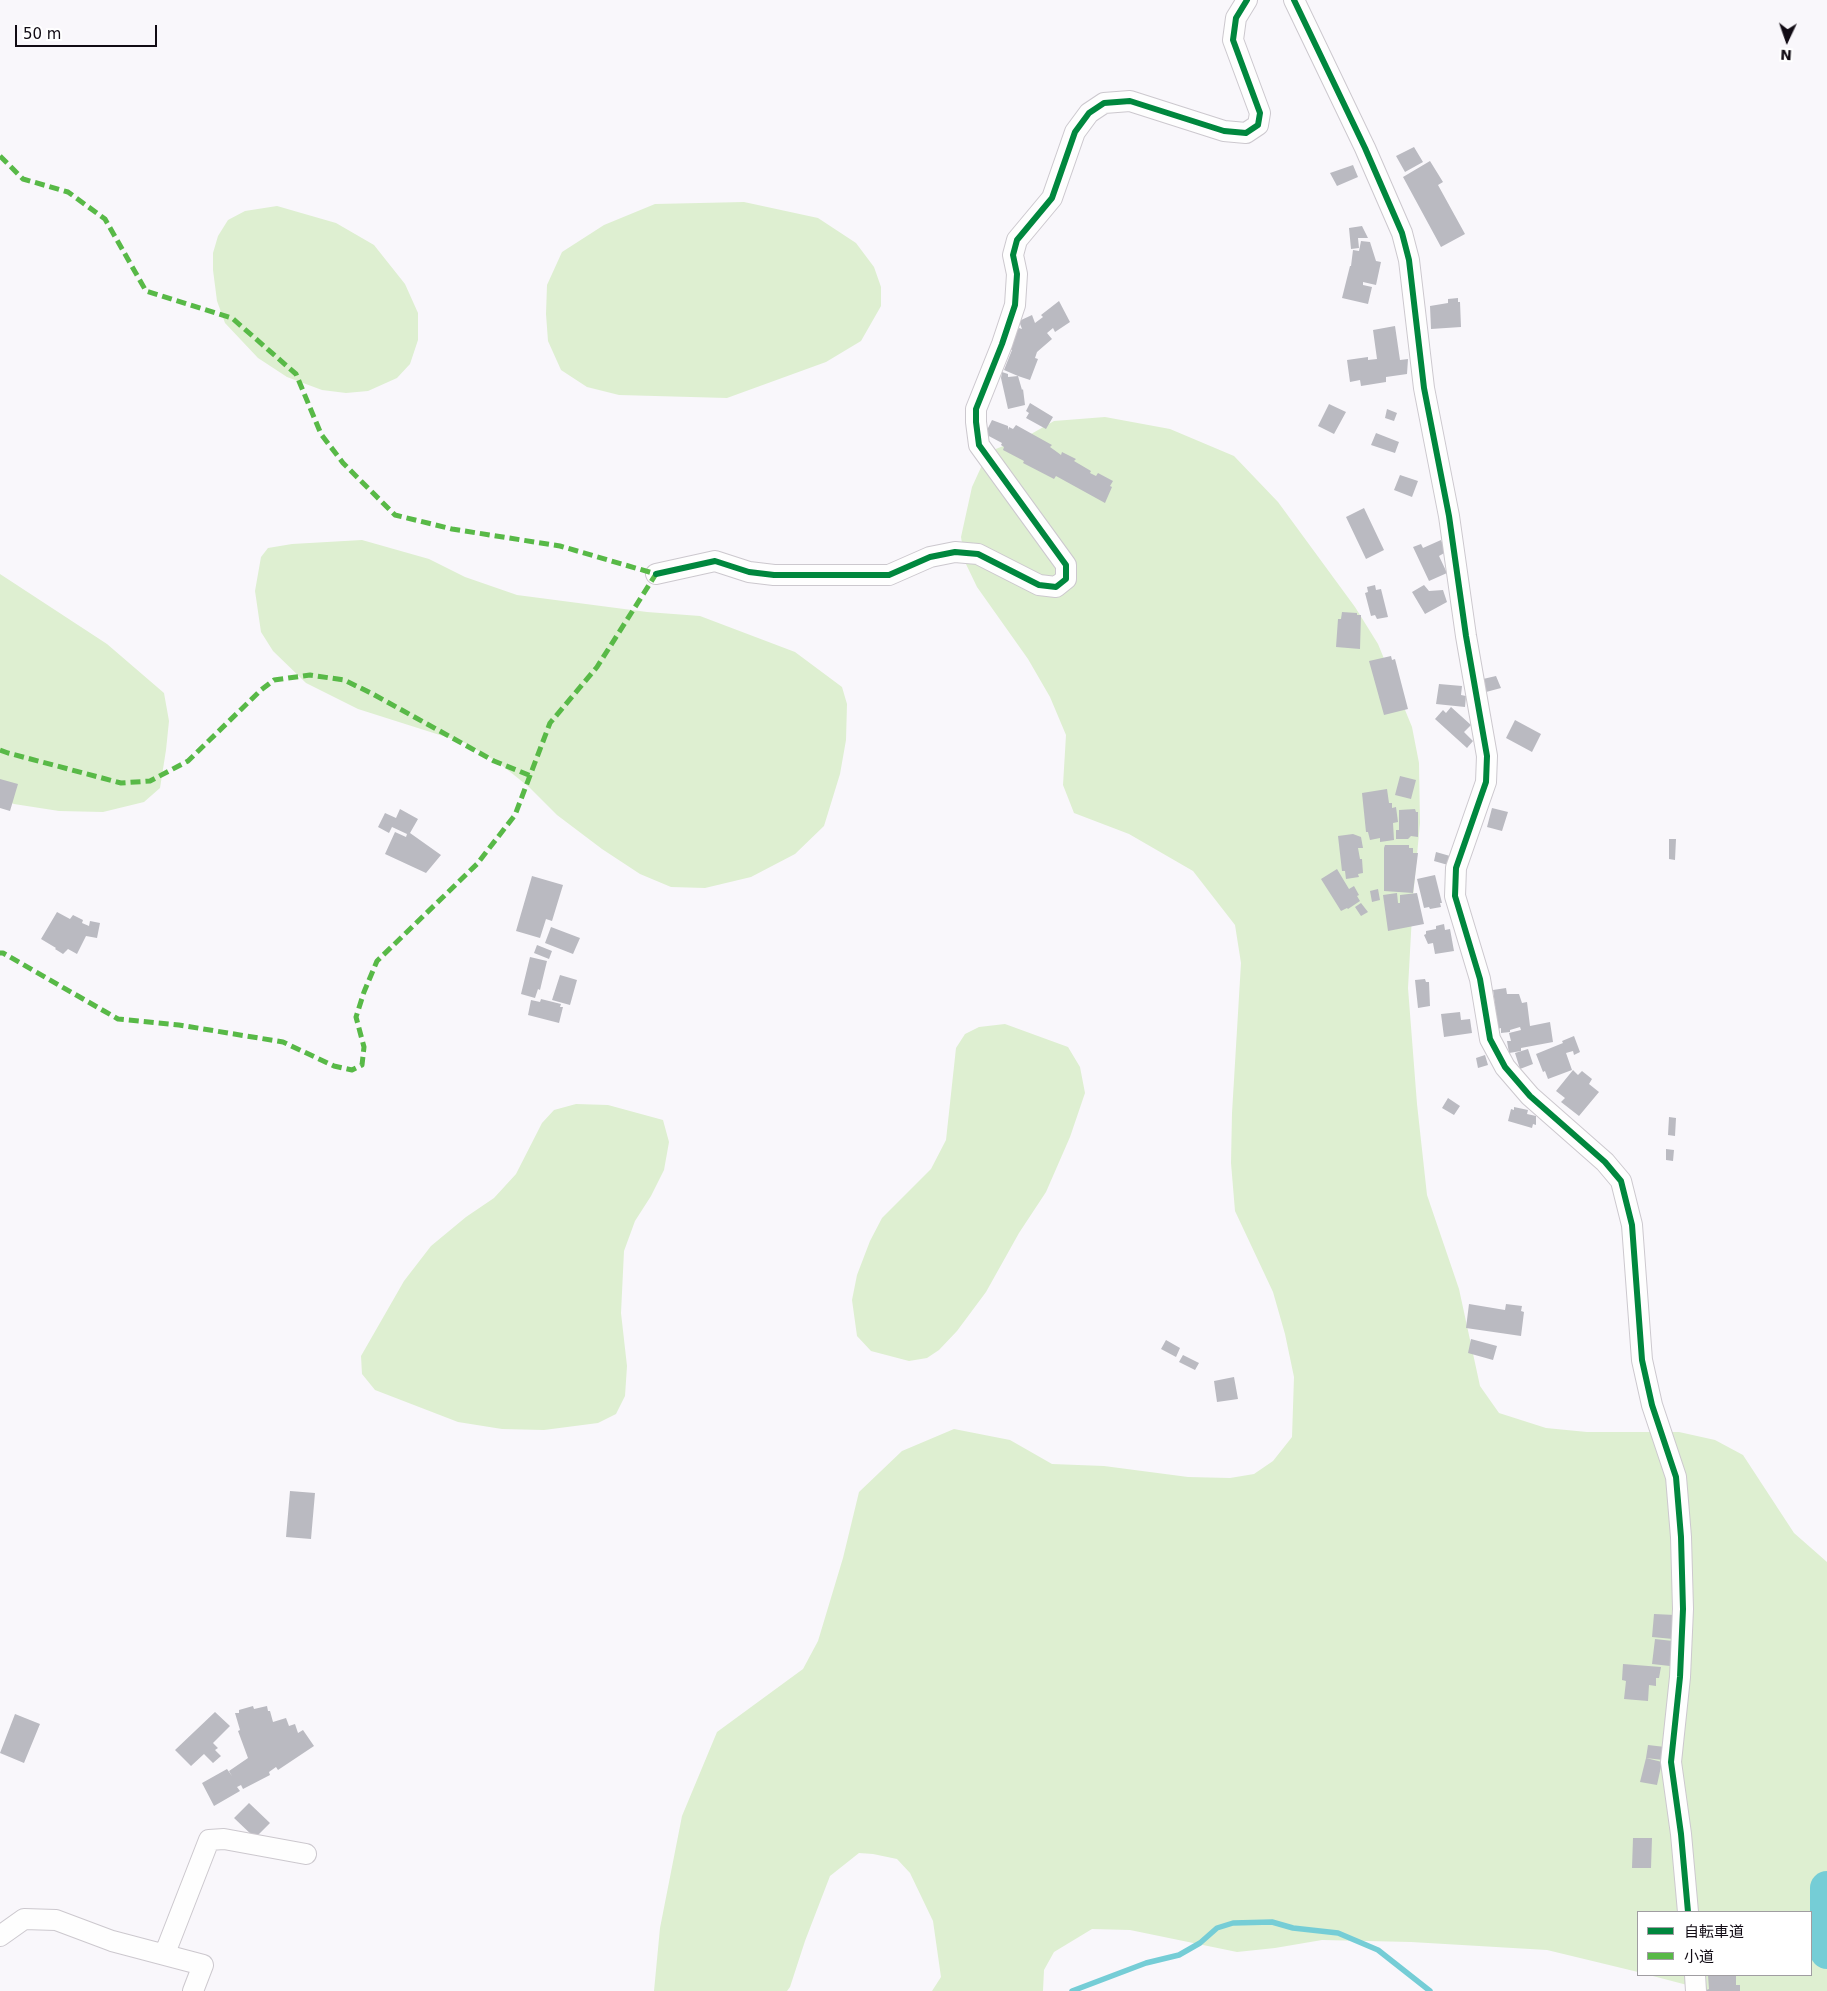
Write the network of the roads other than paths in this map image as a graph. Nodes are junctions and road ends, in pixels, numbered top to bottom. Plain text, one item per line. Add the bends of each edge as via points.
1 (1247, 0) edge
2 (1294, 0) edge
3 (656, 574) dead end
4 (306, 1854) dead end
5 (1688, 1911) edge
6 (0, 1936) edge
7 (165, 1953) junction
8 (1695, 1976) edge
9 (193, 1991) edge
10 (1696, 1991) edge

1 - 3 street via 1236,18 1233,40 1260,113 1258,125 1246,133 1224,131 1130,101 1104,103 1089,113 1075,132 1052,198 1017,240 1012,256 1017,274 1015,304 976,409 979,445 1066,564 1066,579 1056,588 1039,585 978,554 955,552 930,556 889,575 774,576 715,561
2 - 5 street via 1365,148 1402,234 1409,260 1424,388 1449,516 1488,756 1486,782 1456,868 1455,896 1480,979 1490,1040 1505,1068 1530,1096 1605,1162 1621,1181 1632,1225 1642,1360 1652,1405 1676,1477 1681,1537 1683,1609 1680,1677 1671,1762 1682,1834
4 - 7 street via 224,1839 209,1840
6 - 7 street via 24,1919 56,1920 112,1940
7 - 9 street via 203,1965
8 - 10 street

